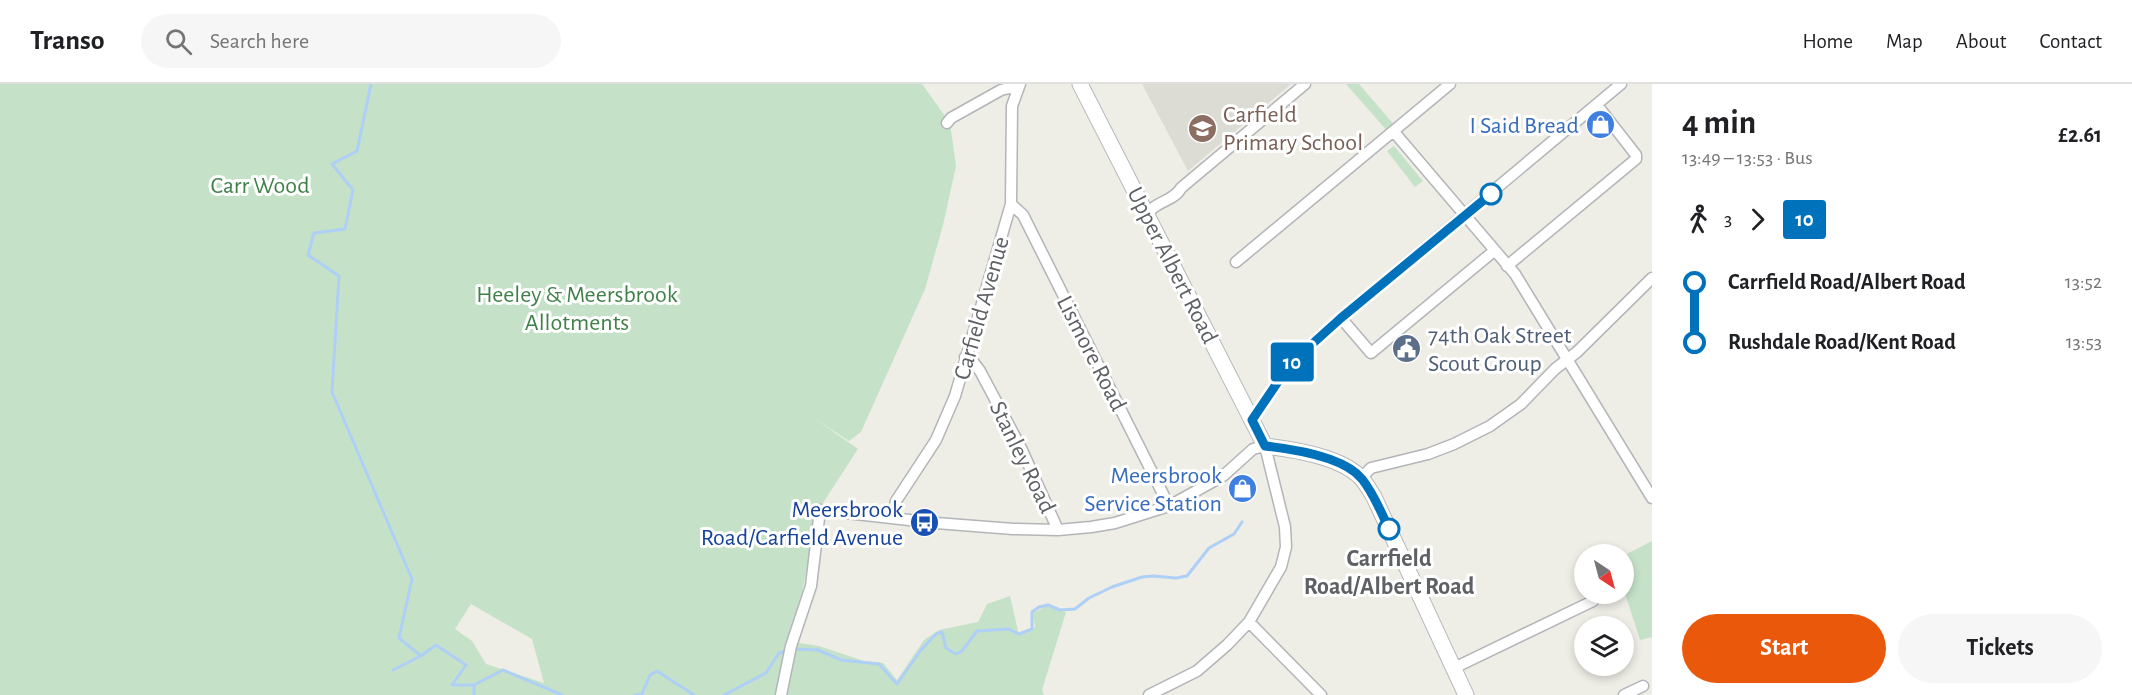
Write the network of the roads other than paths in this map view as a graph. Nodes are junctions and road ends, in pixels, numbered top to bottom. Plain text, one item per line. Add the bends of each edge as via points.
1 (1080, 84) edge
2 (1305, 84) edge
3 (1450, 84) edge
4 (1621, 84) edge
5 (1018, 87) edge
6 (1597, 105) junction
7 (947, 123) dead end
8 (1394, 132) junction
9 (1011, 204) junction
10 (1147, 216) junction
11 (1464, 216) junction
12 (1494, 251) junction
13 (1236, 262) dead end
14 (1507, 266) junction
15 (1652, 278) edge
16 (1341, 318) junction
17 (965, 357) junction
18 (1567, 359) junction
19 (1252, 420) junction
20 (1265, 446) junction
21 (1361, 478) junction
22 (1652, 498) edge
23 (1168, 506) junction
24 (892, 517) junction
25 (1058, 530) junction
26 (1588, 607) dead end
27 (1249, 622) junction
28 (1454, 668) junction
29 (1643, 686) dead end
30 (781, 695) edge
31 (1149, 695) edge
32 (1322, 695) edge
33 (1466, 695) edge
34 (1624, 695) edge

1 - 10 street, Upper Albert Road
2 - 10 street
3 - 8 street
4 - 6 street
5 - 7 street via 1001,90
5 - 9 street, Carfield Avenue via 1012,106
6 - 11 street
6 - 14 street via 1636,159
8 - 11 street
8 - 13 street
9 - 17 street, Carfield Avenue
9 - 23 street, Lismore Road via 1023,215
10 - 19 street, Upper Albert Road
11 - 12 street
11 - 16 street
12 - 14 street
12 - 16 street via 1371,353
14 - 18 street
15 - 18 street
16 - 19 street via 1290,364
17 - 24 street, Carfield Avenue via 947,418 896,501
17 - 25 street, Stanley Road via 980,371
18 - 21 street via 1521,404 1490,426 1428,454 1371,468
18 - 22 street
19 - 20 street, Upper Albert Road
20 - 21 street via 1292,449 1334,462
20 - 23 street via 1253,449 1223,476
20 - 27 street via 1279,498 1286,547 1281,567
21 - 28 street via 1374,497
23 - 25 street via 1115,523
24 - 25 street via 980,527
24 - 30 street via 820,510 811,586 790,650
26 - 28 street
27 - 31 street via 1197,671
27 - 32 street
28 - 33 street
29 - 34 street

